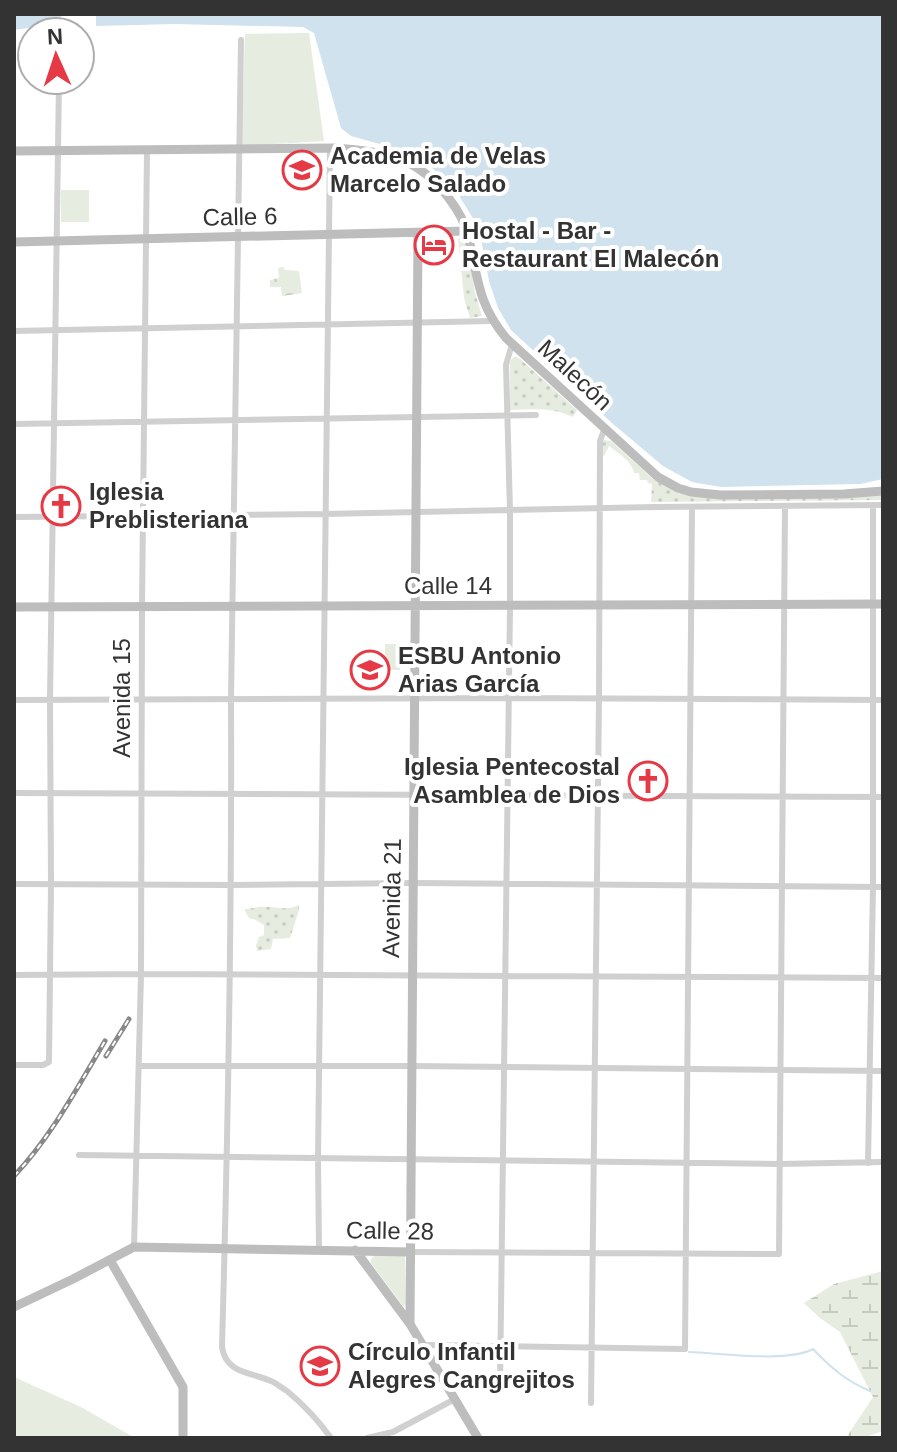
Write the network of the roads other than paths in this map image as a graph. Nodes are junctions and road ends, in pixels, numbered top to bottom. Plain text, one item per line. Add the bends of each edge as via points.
1 (241, 40) dead end
2 (59, 96) edge
3 (332, 148) junction
4 (238, 149) junction
5 (147, 150) junction
6 (14, 151) edge
7 (58, 151) junction
8 (467, 231) junction
9 (418, 233) junction
10 (329, 235) junction
11 (237, 237) junction
12 (146, 239) junction
13 (57, 241) junction
14 (14, 242) edge
15 (492, 321) junction
16 (417, 323) junction
17 (328, 325) junction
18 (236, 326) junction
19 (145, 328) junction
20 (56, 330) junction
21 (14, 331) edge
22 (512, 344) junction
23 (536, 415) dead end
24 (509, 416) junction
25 (416, 417) junction
26 (327, 419) junction
27 (235, 420) junction
28 (144, 422) junction
29 (14, 424) edge
30 (55, 424) junction
31 (604, 430) junction
32 (883, 491) edge
33 (873, 505) junction
34 (883, 505) edge
35 (692, 507) junction
36 (785, 507) junction
37 (600, 509) junction
38 (510, 511) junction
39 (416, 512) junction
40 (325, 514) junction
41 (235, 515) junction
42 (144, 516) junction
43 (14, 517) edge
44 (53, 517) junction
45 (879, 604) edge
46 (510, 605) junction
47 (599, 605) junction
48 (692, 605) junction
49 (784, 605) junction
50 (142, 606) junction
51 (232, 606) junction
52 (325, 606) junction
53 (415, 606) junction
54 (14, 607) edge
55 (52, 607) junction
56 (231, 698) junction
57 (324, 698) junction
58 (414, 698) junction
59 (510, 698) junction
60 (142, 699) junction
61 (599, 699) junction
62 (784, 699) junction
63 (14, 700) edge
64 (50, 700) junction
65 (691, 700) junction
66 (879, 700) edge
67 (14, 793) edge
68 (52, 793) junction
69 (142, 793) junction
70 (232, 794) junction
71 (323, 794) junction
72 (413, 794) junction
73 (509, 795) junction
74 (597, 795) junction
75 (690, 796) junction
76 (783, 796) junction
77 (873, 797) junction
78 (883, 797) edge
79 (413, 883) junction
80 (14, 884) edge
81 (51, 884) junction
82 (141, 884) junction
83 (322, 884) junction
84 (508, 884) junction
85 (597, 884) junction
86 (231, 885) junction
87 (689, 885) junction
88 (782, 886) junction
89 (873, 886) junction
90 (883, 887) edge
91 (141, 974) junction
92 (14, 975) edge
93 (49, 975) junction
94 (229, 975) junction
95 (321, 976) junction
96 (412, 976) junction
97 (506, 977) junction
98 (595, 977) junction
99 (688, 977) junction
100 (782, 978) junction
101 (872, 978) junction
102 (883, 978) edge
103 (14, 1065) edge
104 (139, 1066) junction
105 (319, 1066) junction
106 (411, 1066) junction
107 (228, 1067) junction
108 (504, 1067) junction
109 (595, 1068) junction
110 (687, 1070) junction
111 (781, 1071) junction
112 (870, 1071) junction
113 (883, 1071) edge
114 (79, 1155) dead end
115 (136, 1156) junction
116 (226, 1158) junction
117 (318, 1159) junction
118 (410, 1160) junction
119 (503, 1160) junction
120 (594, 1161) junction
121 (687, 1162) junction
122 (883, 1162) edge
123 (868, 1163) junction
124 (780, 1164) junction
125 (134, 1247) junction
126 (224, 1248) junction
127 (319, 1249) junction
128 (355, 1250) junction
129 (410, 1252) junction
130 (502, 1253) junction
131 (686, 1253) junction
132 (593, 1254) junction
133 (110, 1260) junction
134 (14, 1307) edge
135 (410, 1324) junction
136 (423, 1345) junction
137 (500, 1346) junction
138 (592, 1347) junction
139 (500, 1386) dead end
140 (455, 1399) junction
141 (591, 1403) dead end
142 (183, 1438) edge
143 (331, 1438) edge
144 (367, 1438) edge
145 (478, 1438) edge

1 - 4 street
2 - 7 street
3 - 4 main road, Malecón
3 - 8 main road, Malecón via 368,150 422,169 457,208
3 - 10 street
4 - 5 main road, Malecón
4 - 11 street
5 - 7 main road, Malecón
5 - 12 street, Avenida 15
6 - 7 main road, Malecón
7 - 13 street
8 - 9 main road, Calle 6
8 - 15 main road, Malecón
9 - 10 main road, Calle 6
9 - 16 main road, Avenida 21
10 - 11 main road, Calle 6
10 - 17 street
11 - 12 main road, Calle 6
11 - 18 street
12 - 13 main road, Calle 6
12 - 19 street, Avenida 15
13 - 14 main road, Calle 6
13 - 20 street
15 - 16 street
15 - 22 main road, Malecón
16 - 17 street
16 - 25 main road, Avenida 21
17 - 18 street
17 - 26 street
18 - 19 street
18 - 27 street
19 - 20 street
19 - 28 street, Avenida 15
20 - 21 street
20 - 30 street
22 - 24 street via 506,365
22 - 31 main road, Malecón
23 - 24 street
24 - 25 street
24 - 38 street
25 - 26 street
25 - 39 main road, Avenida 21
26 - 27 street
26 - 40 street
27 - 28 street
27 - 41 street
28 - 30 street
28 - 42 street, Avenida 15
29 - 30 street
30 - 44 street
31 - 32 main road, Malecón via 658,477 691,492
31 - 37 street
33 - 34 street
33 - 36 street
33 - 45 street
35 - 36 street
35 - 37 street
35 - 48 street
36 - 49 street
37 - 38 street
37 - 47 street
38 - 39 street
38 - 46 street
39 - 40 street
39 - 53 main road, Avenida 21
40 - 41 street
40 - 52 street
41 - 42 street
41 - 51 street
42 - 44 street
42 - 50 street, Avenida 15
43 - 44 street
44 - 55 street
45 - 49 main road, Calle 14
45 - 66 street
46 - 47 main road, Calle 14
46 - 53 main road, Calle 14
46 - 59 street
47 - 48 main road, Calle 14
47 - 61 street
48 - 49 main road, Calle 14
48 - 65 street
49 - 62 street
50 - 51 main road, Calle 14
50 - 55 main road, Calle 14
50 - 60 street, Avenida 15
51 - 52 main road, Calle 14
51 - 56 street
52 - 53 main road, Calle 14
52 - 57 street
53 - 58 main road, Avenida 21
54 - 55 main road, Calle 14
55 - 64 street
56 - 57 street
56 - 60 street
56 - 70 street
57 - 58 street
57 - 71 street
58 - 59 street
58 - 72 main road, Avenida 21
59 - 61 street
59 - 73 street
60 - 64 street
60 - 69 street, Avenida 15
61 - 65 street
61 - 74 street
62 - 65 street
62 - 66 street
62 - 76 street
63 - 64 street
64 - 68 street
65 - 75 street
66 - 77 street
67 - 68 street
68 - 69 street
68 - 81 street
69 - 70 street
69 - 82 street, Avenida 15
70 - 71 street
70 - 86 street
71 - 72 street
71 - 83 street
72 - 73 street
72 - 79 main road, Avenida 21
73 - 74 street
73 - 84 street
74 - 75 street
74 - 85 street
75 - 76 street
75 - 87 street
76 - 77 street
76 - 88 street
77 - 78 street
77 - 89 street
79 - 83 street
79 - 84 street
79 - 96 main road, Avenida 21
80 - 81 street
81 - 82 street
81 - 93 street
82 - 86 street
82 - 91 street, Avenida 15
83 - 86 street
83 - 95 street
84 - 85 street
84 - 97 street
85 - 87 street
85 - 98 street
86 - 94 street
87 - 88 street
87 - 99 street
88 - 89 street
88 - 100 street
89 - 90 street
89 - 101 street
91 - 93 street
91 - 94 street
91 - 104 street, Avenida 15
92 - 93 street
93 - 103 street via 49,1062
94 - 95 street
94 - 107 street
95 - 96 street
95 - 105 street
96 - 97 street
96 - 106 main road, Avenida 21
97 - 98 street
97 - 108 street
98 - 99 street
98 - 109 street
99 - 100 street
99 - 110 street
100 - 101 street
100 - 111 street
101 - 102 street
101 - 112 street
104 - 107 street
104 - 115 street, Avenida 15
105 - 106 street
105 - 107 street
105 - 117 street
106 - 108 street
106 - 118 main road, Avenida 21
107 - 116 street
108 - 109 street
108 - 119 street
109 - 110 street
109 - 120 street
110 - 111 street
110 - 121 street
111 - 112 street
111 - 124 street
112 - 113 street
112 - 123 street
114 - 115 street
115 - 116 street
115 - 125 street, Avenida 15
116 - 117 street
116 - 126 street
117 - 118 street
117 - 127 street
118 - 119 street
118 - 129 main road, Avenida 21
119 - 120 street
119 - 130 street
120 - 121 street
120 - 132 street
121 - 124 street
121 - 131 street
122 - 123 street
123 - 124 street
124 - 131 street, Calle 28 via 779,1254
125 - 126 main road, Calle 28
125 - 133 main road, Calle 28
126 - 127 main road, Calle 28
126 - 143 street via 223,1355 245,1374 288,1392
127 - 128 main road, Calle 28
128 - 129 main road, Calle 28
128 - 135 main road
129 - 130 street, Calle 28
129 - 135 main road, Avenida 21
130 - 132 street, Calle 28
130 - 137 street
131 - 132 street, Calle 28
131 - 138 street via 685,1349
132 - 138 street
133 - 134 main road, Calle 28
133 - 142 main road via 183,1387
135 - 136 main road
136 - 137 street
136 - 140 main road
137 - 138 street
137 - 139 street
138 - 141 street
140 - 144 street via 393,1432
140 - 145 main road

